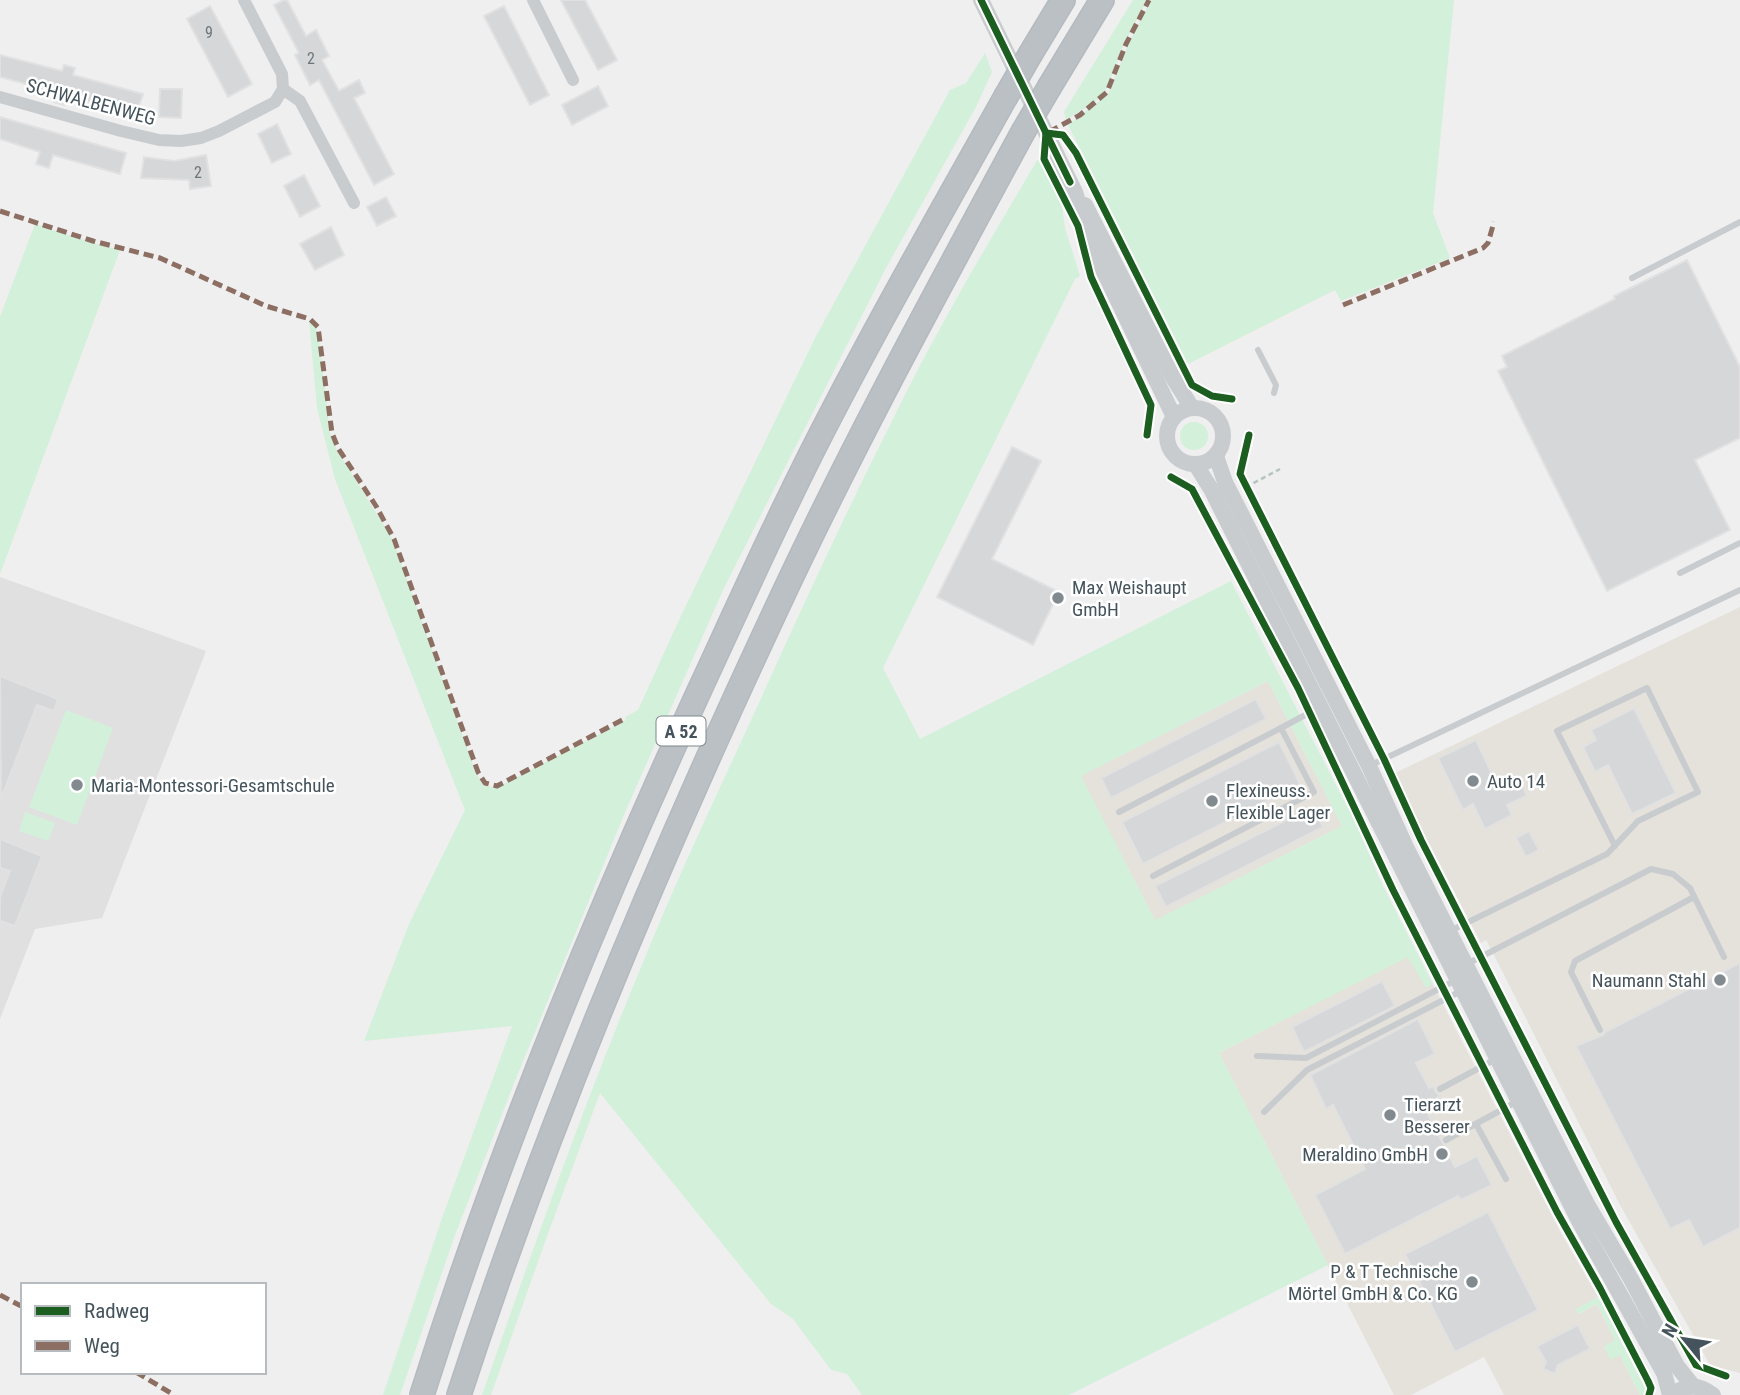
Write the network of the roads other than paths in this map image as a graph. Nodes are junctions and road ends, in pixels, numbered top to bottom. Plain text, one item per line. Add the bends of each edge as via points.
1 (244, 0) edge
2 (533, 0) edge
3 (981, 0) edge
4 (1063, 0) edge
5 (1102, 0) edge
6 (573, 80) dead end
7 (283, 89) junction
8 (0, 97) edge
9 (1074, 192) junction
10 (354, 203) dead end
11 (1740, 222) edge
12 (1632, 278) dead end
13 (1258, 350) dead end
14 (1274, 393) dead end
15 (1192, 408) junction
16 (1174, 418) junction
17 (1216, 456) junction
18 (1196, 465) junction
19 (1740, 543) edge
20 (1679, 573) dead end
21 (1740, 590) edge
22 (1322, 706) junction
23 (1281, 728) junction
24 (1362, 769) junction
25 (1119, 812) dead end
26 (1615, 846) junction
27 (1153, 876) dead end
28 (1694, 897) junction
29 (1443, 935) junction
30 (1724, 957) dead end
31 (1464, 977) junction
32 (1600, 1030) dead end
33 (1504, 1055) junction
34 (1257, 1056) dead end
35 (1440, 1089) dead end
36 (1525, 1098) junction
37 (1264, 1112) dead end
38 (1476, 1124) junction
39 (1446, 1140) dead end
40 (1506, 1179) dead end
41 (1693, 1386) junction
42 (422, 1395) edge
43 (459, 1395) edge
44 (1671, 1395) edge
45 (1713, 1395) edge

1 - 7 street via 282,74
2 - 6 street
3 - 9 street
4 - 42 highway, A 52, bridge via 834,409 640,818 530,1089
5 - 43 highway, A 52, bridge via 1023,132 868,423 774,613 675,833 562,1104
7 - 8 street, SCHWALBENWEG via 275,102 219,131 181,141 121,131
7 - 10 street via 300,101
9 - 15 street via 1090,213
9 - 16 street via 1093,249
11 - 12 lane
13 - 14 lane via 1276,386
15 - 16 street
15 - 17 street via 1216,416 1222,425 1222,446
16 - 18 street via 1168,427 1170,450
17 - 18 street
17 - 24 street
18 - 22 street
19 - 20 lane
21 - 24 lane
22 - 23 lane
22 - 24 street
23 - 25 lane
23 - 27 lane via 1314,792
24 - 29 street via 1393,854
26 - 26 lane via 1638,821 1698,792 1647,688 1557,731
26 - 29 lane
28 - 30 lane
28 - 31 lane via 1673,874 1651,869
28 - 32 lane via 1575,961 1571,972
29 - 31 street
31 - 33 street
31 - 34 lane via 1306,1058
31 - 37 lane via 1307,1070
33 - 35 lane
33 - 36 street
36 - 38 lane
36 - 41 street via 1677,1366
36 - 44 street via 1579,1221 1664,1373
38 - 39 lane
38 - 40 lane
41 - 44 street
41 - 45 street

